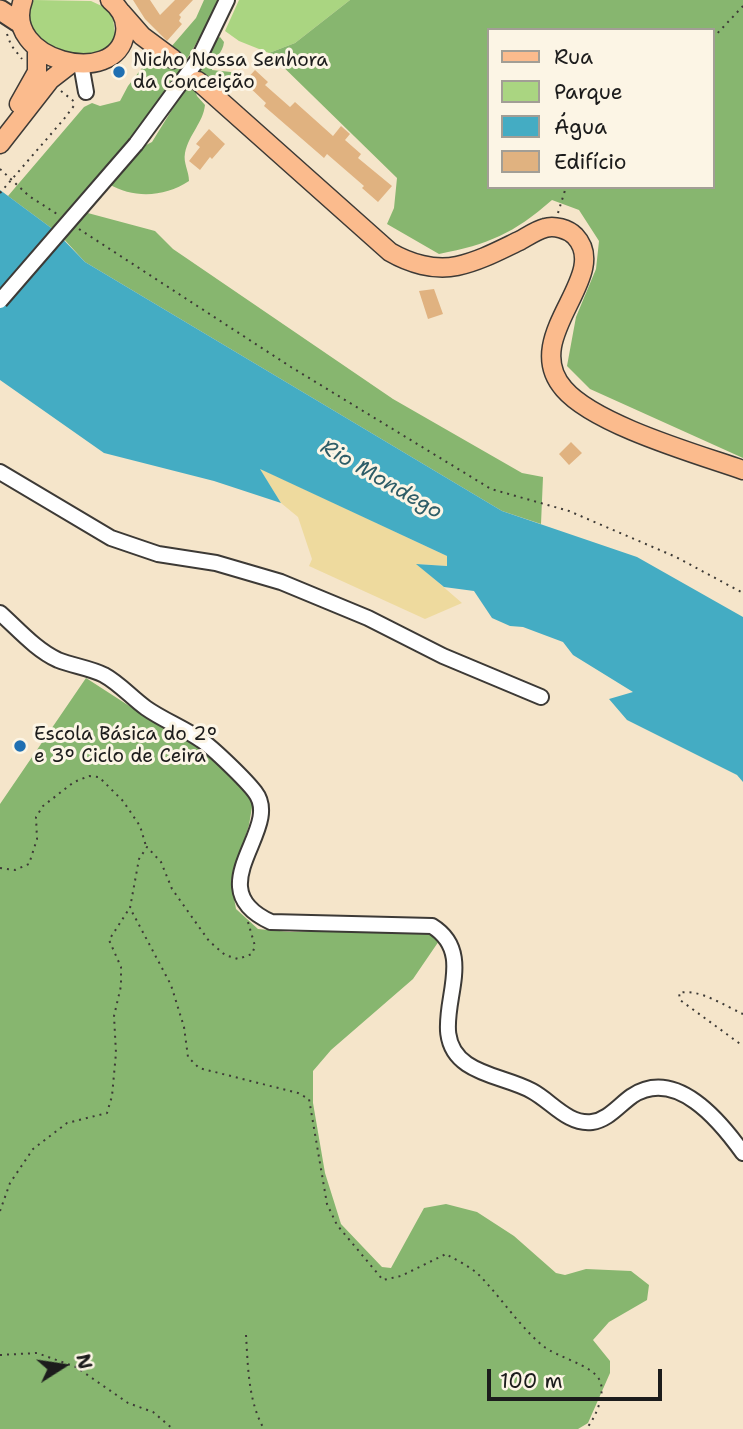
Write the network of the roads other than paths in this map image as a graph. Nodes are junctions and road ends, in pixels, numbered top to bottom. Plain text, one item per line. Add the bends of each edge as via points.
1 (23, 0) edge
2 (227, 0) edge
3 (116, 6) edge
4 (7, 21) edge
5 (154, 46) junction
6 (114, 53) junction
7 (30, 57) junction
8 (173, 59) dead end
9 (80, 64) junction
10 (198, 81) dead end
11 (84, 95) road end
12 (29, 99) junction
13 (0, 128) edge
14 (0, 144) edge
15 (0, 301) edge
16 (743, 470) edge
17 (0, 472) edge
18 (0, 613) edge
19 (541, 697) dead end
20 (743, 1153) edge

1 - 4 main road
2 - 15 street, bridge via 199,58 136,144
3 - 5 main road
3 - 6 main road via 125,36
4 - 7 main road
5 - 6 main road
5 - 8 main road
6 - 9 main road
7 - 9 main road
7 - 12 main road via 37,72
9 - 11 street
9 - 12 main road via 50,80
10 - 16 main road via 390,252 406,261 454,266 489,256 546,228 574,234 581,246 583,269 550,352 551,365 565,391 593,412
12 - 13 main road
12 - 14 main road
17 - 19 street via 111,538 158,554 216,563 281,582
18 - 20 street via 46,653 104,675 169,723 202,740 257,793 260,818 240,877 246,907 271,922 432,926 443,933 454,960 447,1027 455,1056 532,1091 581,1122 603,1119 634,1094 664,1087 698,1104 720,1122

